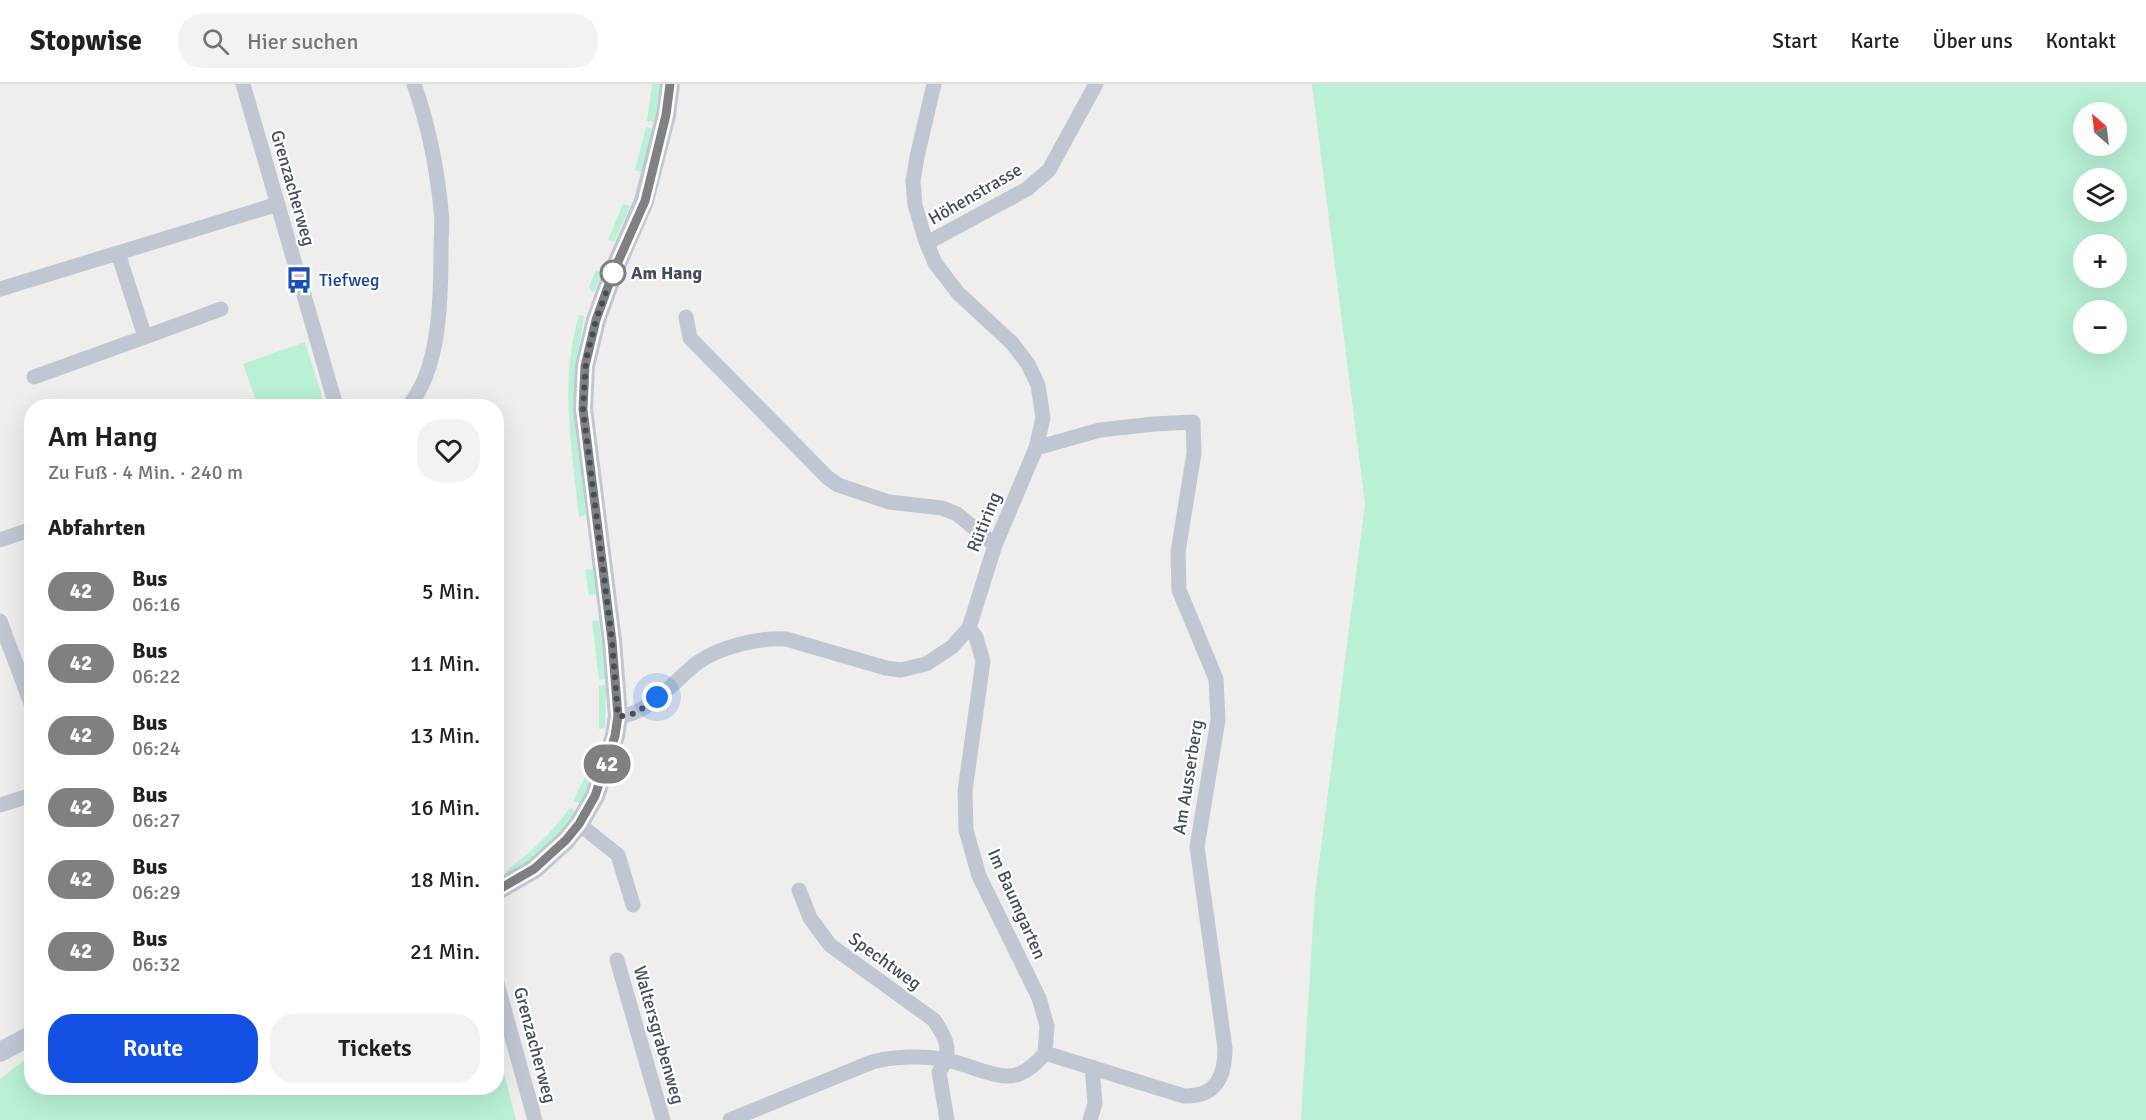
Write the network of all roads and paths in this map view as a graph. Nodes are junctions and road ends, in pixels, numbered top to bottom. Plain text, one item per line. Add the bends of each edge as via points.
1 (243, 84) edge
2 (414, 84) edge
3 (670, 84) edge
4 (934, 84) edge
5 (1096, 84) edge
6 (278, 204) junction
7 (927, 243) junction
8 (118, 253) junction
9 (0, 290) edge
10 (221, 309) dead end
11 (686, 316) dead end
12 (145, 337) junction
13 (34, 377) dead end
14 (334, 399) edge
15 (415, 399) edge
16 (1036, 448) junction
17 (24, 532) edge
18 (0, 540) edge
19 (994, 545) junction
20 (0, 621) edge
21 (969, 628) junction
22 (24, 685) edge
23 (618, 716) junction
24 (24, 798) edge
25 (0, 806) edge
26 (579, 824) junction
27 (504, 887) edge
28 (800, 890) dead end
29 (633, 905) dead end
30 (617, 960) dead end
31 (504, 1009) edge
32 (24, 1038) edge
33 (0, 1052) edge
34 (1045, 1053) junction
35 (948, 1060) junction
36 (1092, 1067) junction
37 (535, 1120) edge
38 (663, 1120) edge
39 (730, 1120) edge
40 (947, 1120) edge
41 (1090, 1120) edge

1 - 6 street, Grenzacherweg
2 - 15 street via 426,120 442,211 438,317 424,381
3 - 23 street via 645,201 613,273 585,366 583,409
4 - 7 street, Rütiring via 914,181 915,205
5 - 7 street, Höhenstrasse via 1049,170 1027,189
6 - 8 street
6 - 14 street, Grenzacherweg
7 - 16 street, Rütiring via 935,263 958,293 1028,364 1038,385 1043,418
8 - 9 street
8 - 12 street
10 - 12 street
11 - 19 street via 690,338 828,478 889,502 942,508 957,514
12 - 13 street
16 - 19 street, Rütiring
16 - 36 street, Am Ausserberg via 1101,430 1193,422 1194,453 1178,552 1179,590 1216,679 1218,720 1197,847 1226,1048 1225,1064 1220,1079 1196,1096 1184,1096
17 - 18 street
19 - 21 street, Rütiring
20 - 22 street
21 - 23 street, Rütiring via 952,647 926,664 901,670 770,638 723,650 699,661 643,709
21 - 34 street, Im Baumgarten via 983,661 965,791 966,830 979,876 1039,998 1047,1026
23 - 26 street via 603,775
24 - 25 street
26 - 27 street via 547,858
26 - 29 street via 618,855
28 - 35 street, Spechtweg via 810,918 830,945 934,1020 947,1042
30 - 38 street, Waltersgrabenweg
31 - 37 street, Grenzacherweg
32 - 33 street
34 - 35 street via 1023,1072 1007,1076
34 - 36 street, Am Ausserberg
35 - 39 street via 891,1057 872,1062
35 - 40 street via 939,1072
36 - 41 street via 1095,1103

